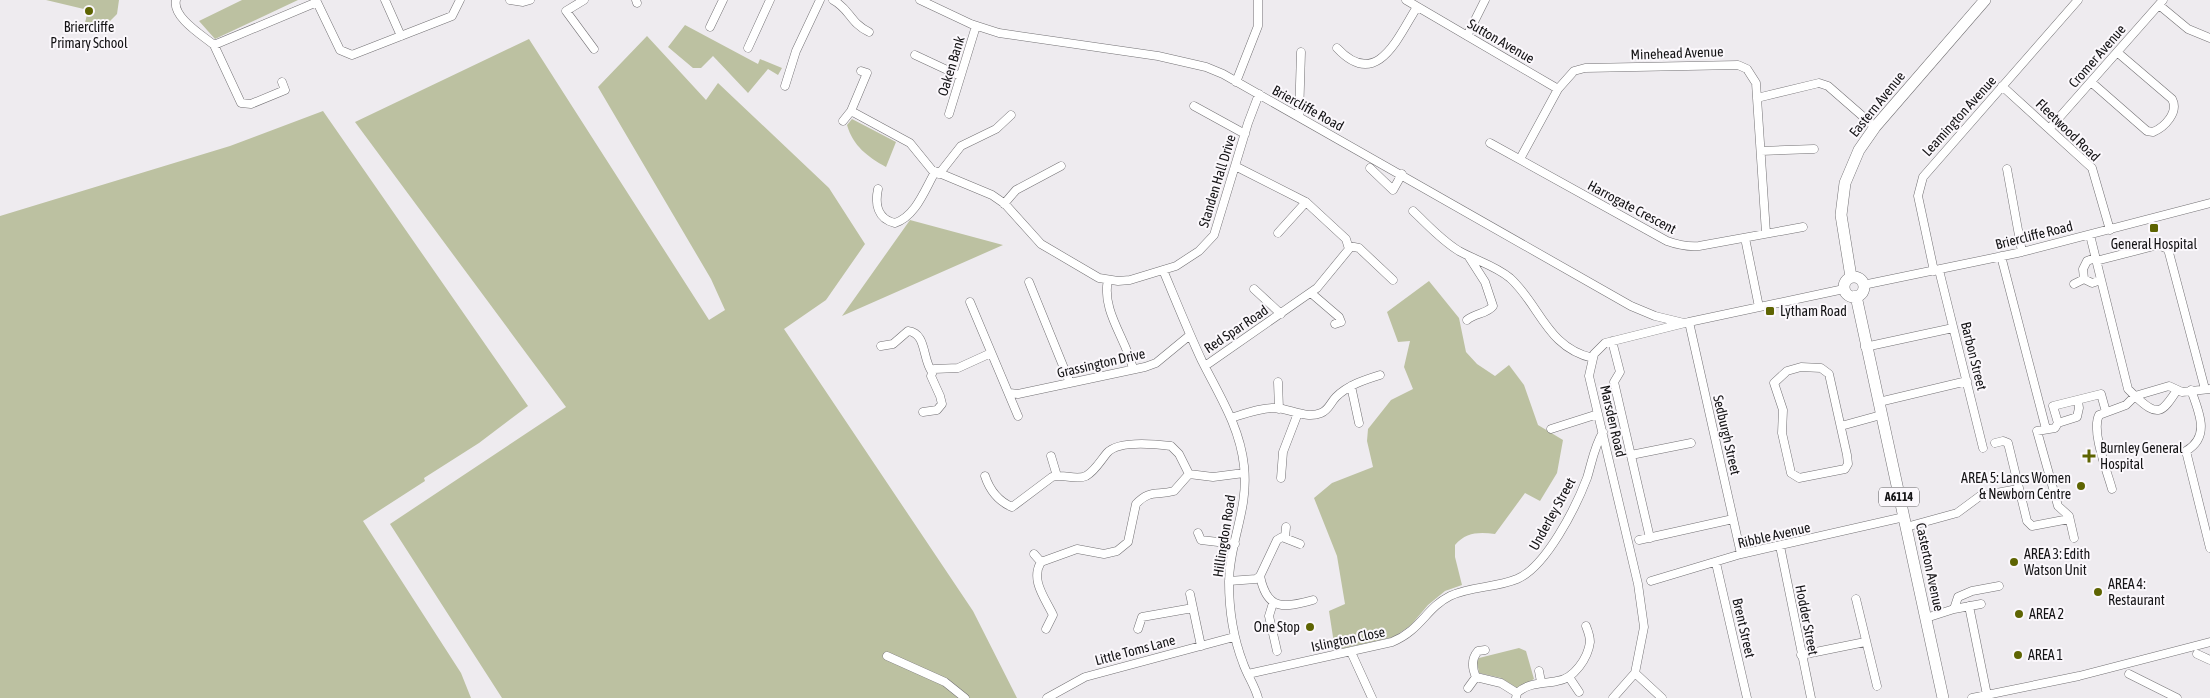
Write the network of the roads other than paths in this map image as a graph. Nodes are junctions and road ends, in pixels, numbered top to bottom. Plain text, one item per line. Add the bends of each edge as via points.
1 (176, 0) edge
2 (385, 0) edge
3 (460, 0) edge
4 (510, 0) edge
5 (584, 0) edge
6 (723, 0) edge
7 (770, 0) edge
8 (820, 0) edge
9 (833, 0) edge
10 (920, 0) edge
11 (942, 0) edge
12 (1258, 0) edge
13 (1406, 0) edge
14 (1485, 0) edge
15 (1985, 0) edge
16 (2078, 0) edge
17 (317, 1) edge
18 (528, 1) edge
19 (2161, 2) edge
20 (1417, 6) junction
21 (938, 10) junction
22 (976, 26) junction
23 (710, 27) dead end
24 (864, 33) dead end
25 (400, 36) junction
26 (1467, 36) junction
27 (2210, 38) edge
28 (214, 45) junction
29 (748, 48) dead end
30 (1337, 48) dead end
31 (594, 49) dead end
32 (1301, 52) dead end
33 (2117, 52) junction
34 (915, 55) dead end
35 (867, 73) dead end
36 (960, 76) junction
37 (1236, 82) junction
38 (2091, 82) junction
39 (785, 86) dead end
40 (2002, 86) junction
41 (285, 89) dead end
42 (1558, 89) junction
43 (1259, 94) junction
44 (1757, 98) junction
45 (1194, 106) dead end
46 (851, 111) junction
47 (949, 114) dead end
48 (1011, 116) dead end
49 (1299, 117) junction
50 (843, 121) dead end
51 (1875, 126) junction
52 (2050, 128) junction
53 (1244, 134) junction
54 (1490, 143) dead end
55 (1814, 149) dead end
56 (1761, 151) junction
57 (1520, 159) junction
58 (1236, 166) junction
59 (1370, 168) dead end
60 (2007, 169) dead end
61 (1058, 171) dead end
62 (937, 173) junction
63 (1402, 174) junction
64 (878, 188) dead end
65 (1306, 202) junction
66 (2210, 203) edge
67 (1004, 204) junction
68 (1413, 211) dead end
69 (1425, 222) junction
70 (1803, 227) dead end
71 (1417, 228) dead end
72 (2110, 230) junction
73 (1766, 232) junction
74 (1278, 233) dead end
75 (2090, 235) junction
76 (1745, 238) junction
77 (1349, 246) junction
78 (2022, 252) junction
79 (1468, 256) junction
80 (2001, 256) junction
81 (2096, 259) junction
82 (1163, 270) junction
83 (1937, 271) junction
84 (1851, 277) junction
85 (2084, 279) junction
86 (1108, 280) junction
87 (1393, 280) dead end
88 (2101, 280) junction
89 (1029, 282) dead end
90 (2074, 284) dead end
91 (1863, 285) junction
92 (1844, 289) junction
93 (1259, 291) dead end
94 (1311, 293) junction
95 (1856, 296) junction
96 (970, 302) dead end
97 (1759, 307) junction
98 (1280, 314) junction
99 (1655, 316) junction
100 (1468, 320) dead end
101 (1341, 322) dead end
102 (1687, 322) junction
103 (1953, 328) junction
104 (1651, 333) junction
105 (1190, 335) junction
106 (1612, 341) junction
107 (881, 346) dead end
108 (1865, 347) junction
109 (991, 353) junction
110 (1593, 358) junction
111 (1205, 366) junction
112 (1134, 369) junction
113 (932, 372) junction
114 (1380, 375) dead end
115 (1968, 381) junction
116 (1278, 382) dead end
117 (1070, 383) junction
118 (1351, 386) junction
119 (2208, 389) edge
120 (2177, 390) junction
121 (2192, 390) junction
122 (1010, 393) junction
123 (2135, 396) junction
124 (2078, 401) junction
125 (1878, 402) junction
126 (1280, 409) junction
127 (923, 412) dead end
128 (2106, 412) junction
129 (1298, 413) junction
130 (1598, 414) junction
131 (1881, 415) junction
132 (1018, 416) dead end
133 (1231, 418) junction
134 (1359, 423) dead end
135 (2058, 423) junction
136 (1841, 426) junction
137 (1550, 429) dead end
138 (2046, 429) junction
139 (1603, 432) junction
140 (1691, 443) dead end
141 (1995, 443) dead end
142 (1983, 448) dead end
143 (1632, 455) junction
144 (1052, 456) dead end
145 (1244, 473) junction
146 (1188, 474) junction
147 (985, 476) dead end
148 (1057, 476) junction
149 (1281, 478) dead end
150 (2018, 489) junction
151 (2112, 489) dead end
152 (1012, 507) junction
153 (1012, 517) dead end
154 (1733, 519) junction
155 (2069, 519) junction
156 (1905, 522) junction
157 (1286, 527) dead end
158 (1285, 537) junction
159 (1650, 538) junction
160 (2074, 538) dead end
161 (1199, 540) dead end
162 (1638, 540) dead end
163 (1235, 544) junction
164 (1300, 544) dead end
165 (1780, 546) junction
166 (2210, 548) edge
167 (1034, 554) dead end
168 (1741, 554) junction
169 (1042, 562) junction
170 (1716, 563) junction
171 (1260, 576) junction
172 (1229, 581) junction
173 (1651, 581) dead end
174 (1999, 586) dead end
175 (1190, 594) dead end
176 (1856, 599) dead end
177 (1313, 600) dead end
178 (1440, 602) joint
179 (1273, 603) junction
180 (1981, 604) dead end
181 (1969, 606) junction
182 (1193, 608) junction
183 (1954, 609) junction
184 (1134, 614) dead end
185 (1926, 618) junction
186 (1142, 619) junction
187 (1586, 626) dead end
188 (1046, 629) dead end
189 (1138, 629) dead end
190 (1234, 637) junction
191 (1598, 637) dead end
192 (1590, 638) junction
193 (1865, 642) junction
194 (2210, 642) edge
195 (1266, 645) dead end
196 (1201, 646) junction
197 (1484, 650) dead end
198 (1351, 652) junction
199 (2197, 654) dead end
200 (1801, 655) junction
201 (887, 656) dead end
202 (2210, 660) edge
203 (1539, 671) dead end
204 (1635, 673) junction
205 (1248, 674) junction
206 (2129, 674) dead end
207 (1476, 677) junction
208 (1569, 677) junction
209 (1541, 682) junction
210 (1877, 686) dead end
211 (1468, 688) dead end
212 (1579, 692) dead end
213 (1987, 695) junction
214 (1516, 696) edge
215 (965, 698) edge
216 (1047, 698) edge
217 (1258, 698) edge
218 (1372, 698) edge
219 (1613, 698) edge
220 (1662, 698) edge
221 (1747, 698) edge
222 (1811, 698) edge
223 (1943, 698) edge
224 (1972, 698) edge
225 (2176, 698) edge

1 - 28 street via 179,15
2 - 25 street
3 - 25 street via 452,16
4 - 18 street
5 - 31 street via 566,12
6 - 23 street
7 - 29 street
8 - 39 street via 796,51
9 - 24 street via 842,5
10 - 21 street, Briercliffe Road
11 - 21 street
12 - 37 street via 1258,26
13 - 20 street, Sutton Avenue
14 - 26 street
15 - 51 highway, Eastern Avenue
16 - 40 street, Leamington Avenue
17 - 25 street via 344,53 352,55
17 - 28 street
19 - 27 street via 2188,29
19 - 33 street, Cromer Avenue
20 - 26 street, Sutton Avenue
20 - 30 street via 1381,60 1363,64 1341,57
21 - 22 street, Briercliffe Road
22 - 36 street, Oaken Bank
22 - 37 street, Briercliffe Road via 999,33 1158,56 1206,67
26 - 42 street, Sutton Avenue
28 - 41 street via 241,103 252,104
32 - 49 street
33 - 38 street, Cromer Avenue
33 - 38 street via 2172,99 2174,112 2159,130 2147,130
34 - 36 street
35 - 46 street
36 - 47 street, Oaken Bank
37 - 43 street, Briercliffe Road
38 - 52 street, Cromer Avenue
40 - 52 street, Fleetwood Road
40 - 83 street, Leamington Avenue via 1928,170 1919,186 1920,208
42 - 44 street, Minehead Avenue via 1574,71 1585,68 1730,64 1747,69 1753,76
42 - 57 street, Minehead Avenue
43 - 49 street, Briercliffe Road
43 - 53 street, Standen Hall Drive
44 - 51 street via 1820,83 1828,86
44 - 56 street, Minehead Avenue
45 - 53 street
46 - 50 street
46 - 62 street, Standen Hall Drive via 910,143
48 - 62 street via 1005,123 984,130 961,146
49 - 63 street, Briercliffe Road
51 - 84 highway, Eastern Avenue via 1859,150 1842,199 1841,215
52 - 72 street, Fleetwood Road via 2092,168
53 - 58 street, Standen Hall Drive
54 - 57 street, Harrogate Crescent
55 - 56 street
56 - 73 street, Minehead Avenue
57 - 76 street, Harrogate Crescent via 1667,241 1688,247
58 - 65 street
58 - 82 street, Standen Hall Drive via 1214,235 1187,259
59 - 63 street via 1393,190
60 - 78 street
61 - 67 street via 1016,190
62 - 64 street via 911,213 895,222 882,216 877,208
62 - 67 street, Standen Hall Drive via 992,195
63 - 99 street, Briercliffe Road via 1631,306
65 - 74 street
65 - 77 street via 1346,239
66 - 72 street, Briercliffe Road
67 - 86 street, Standen Hall Drive via 1041,244
68 - 69 street
69 - 71 street
69 - 79 street via 1446,242
70 - 73 street, Harrogate Crescent
72 - 75 street, Briercliffe Road
73 - 76 street, Harrogate Crescent
75 - 78 street, Briercliffe Road
75 - 81 street
76 - 97 street
77 - 87 street via 1359,248 1385,266
77 - 94 street, Red Spar Road
78 - 80 street, Briercliffe Road
79 - 100 street via 1485,282 1493,306
79 - 110 street via 1510,278 1557,338 1575,353
80 - 83 street, Briercliffe Road
80 - 138 street
81 - 85 street via 2087,261
81 - 88 street
81 - 119 street via 2158,245 2168,249
82 - 86 street, Standen Hall Drive via 1130,280
82 - 105 street, Hillingdon Road
83 - 91 street, Briercliffe Road
83 - 103 street, Barbon Street
84 - 91 highway via 1859,278
84 - 92 highway via 1845,281
85 - 88 street via 2092,283
85 - 90 street
86 - 112 street via 1106,300
88 - 123 street via 2128,389
89 - 117 street via 1036,289
91 - 95 highway via 1862,292
92 - 95 highway via 1848,295
92 - 97 street, Briercliffe Road
93 - 98 street, Red Spar Road
94 - 98 street, Red Spar Road
94 - 101 street
95 - 108 highway, Casterton Avenue / A6114
96 - 109 street
97 - 102 street, Briercliffe Road
98 - 111 street, Red Spar Road
99 - 102 street, Briercliffe Road
99 - 104 street
102 - 104 street, Briercliffe Road
102 - 154 street, Sedburgh Street
103 - 108 street
103 - 115 street, Barbon Street
104 - 106 street, Briercliffe Road
105 - 111 street, Hillingdon Road
105 - 112 street, Grassington Drive via 1156,362
106 - 110 street, Briercliffe Road via 1598,348
106 - 143 street via 1620,372 1614,382
107 - 113 street via 893,344 908,331 915,333 921,340
108 - 125 highway, Casterton Avenue / A6114
109 - 113 street via 966,366 940,368
109 - 122 street
110 - 130 street, Marsden Road via 1589,376
111 - 133 street, Hillingdon Road
112 - 117 street, Grassington Drive
113 - 127 street via 942,404 937,410
114 - 118 street via 1372,381
115 - 125 street
115 - 142 street, Barbon Street
116 - 126 street
117 - 122 street, Grassington Drive
118 - 129 street via 1323,413 1309,416
118 - 134 street
119 - 121 street
120 - 121 street
120 - 123 street via 2169,386
120 - 123 street via 2161,410 2145,406
121 - 166 street via 2204,429 2203,438 2186,451
122 - 132 street
123 - 128 street via 2126,405
124 - 128 street via 2101,394
124 - 135 street via 2077,417
124 - 135 street via 2053,406
125 - 131 highway, Casterton Avenue / A6114
126 - 129 street
126 - 133 street via 1270,408
128 - 151 street via 2099,415 2096,422
129 - 149 street via 1283,452
130 - 137 street
130 - 139 street, Marsden Road
131 - 136 street
131 - 156 highway, Casterton Avenue / A6114
133 - 145 street, Hillingdon Road
135 - 138 street via 2055,428
136 - 136 street via 1831,379 1826,370 1794,368 1778,378 1774,384 1783,410 1782,433 1794,476 1799,478 1845,470 1848,464
138 - 155 street via 2037,431 2058,506
139 - 178 street, Underley Street via 1573,507 1535,566 1517,579 1458,593
139 - 204 street, Marsden Road via 1638,584 1644,627
140 - 143 street
141 - 150 street via 2008,443
143 - 159 street
144 - 148 street
145 - 146 street via 1213,477
145 - 163 street, Hillingdon Road via 1244,509
146 - 148 street via 1179,454 1171,446 1123,444 1112,447 1088,475 1073,478
146 - 169 street via 1174,491 1152,493 1136,504 1128,542 1117,551 1104,554 1082,544
147 - 152 street via 995,495
148 - 152 street
150 - 155 street via 2027,521 2032,526
150 - 156 street, Ribble Avenue via 1980,496 1957,513
152 - 153 street
154 - 159 street
154 - 168 street, Sedburgh Street
155 - 160 street
156 - 165 street, Ribble Avenue
156 - 185 highway, Casterton Avenue / A6114
157 - 158 street
158 - 164 street
158 - 171 street via 1277,540
159 - 162 street
161 - 163 street
163 - 172 street, Hillingdon Road
165 - 168 street, Ribble Avenue
165 - 200 street, Hodder Street
167 - 169 street
168 - 170 street, Ribble Avenue
169 - 188 street via 1036,576 1037,583 1058,616
170 - 173 street, Ribble Avenue
170 - 221 street, Brent Street
171 - 172 street
171 - 179 street via 1264,592
172 - 190 street, Hillingdon Road
174 - 183 street via 1958,597
175 - 182 street
176 - 193 street
177 - 179 street via 1287,606
178 - 198 street, Islington Close via 1409,634 1392,642
179 - 195 street via 1269,616 1276,647
180 - 181 street
181 - 183 street
181 - 213 street
182 - 186 street via 1151,614
182 - 196 street
183 - 185 street
184 - 186 street
185 - 223 highway, Casterton Avenue / A6114
186 - 189 street
187 - 192 street
190 - 196 street, Little Toms Lane
190 - 205 street, Hillingdon Road
191 - 192 street
192 - 208 street via 1585,658
193 - 200 street
193 - 210 street
194 - 213 street via 2079,676
196 - 216 street, Little Toms Lane via 1085,677
197 - 207 street via 1474,656 1472,664
198 - 205 street, Islington Close
198 - 218 street
199 - 202 street
200 - 222 street, Hodder Street
201 - 215 street via 945,682
203 - 209 street
204 - 219 street
204 - 220 street
205 - 217 street, Hillingdon Road
206 - 225 street
207 - 211 street
207 - 214 street via 1501,683
208 - 209 street
208 - 212 street
209 - 214 street via 1528,686
213 - 224 street

